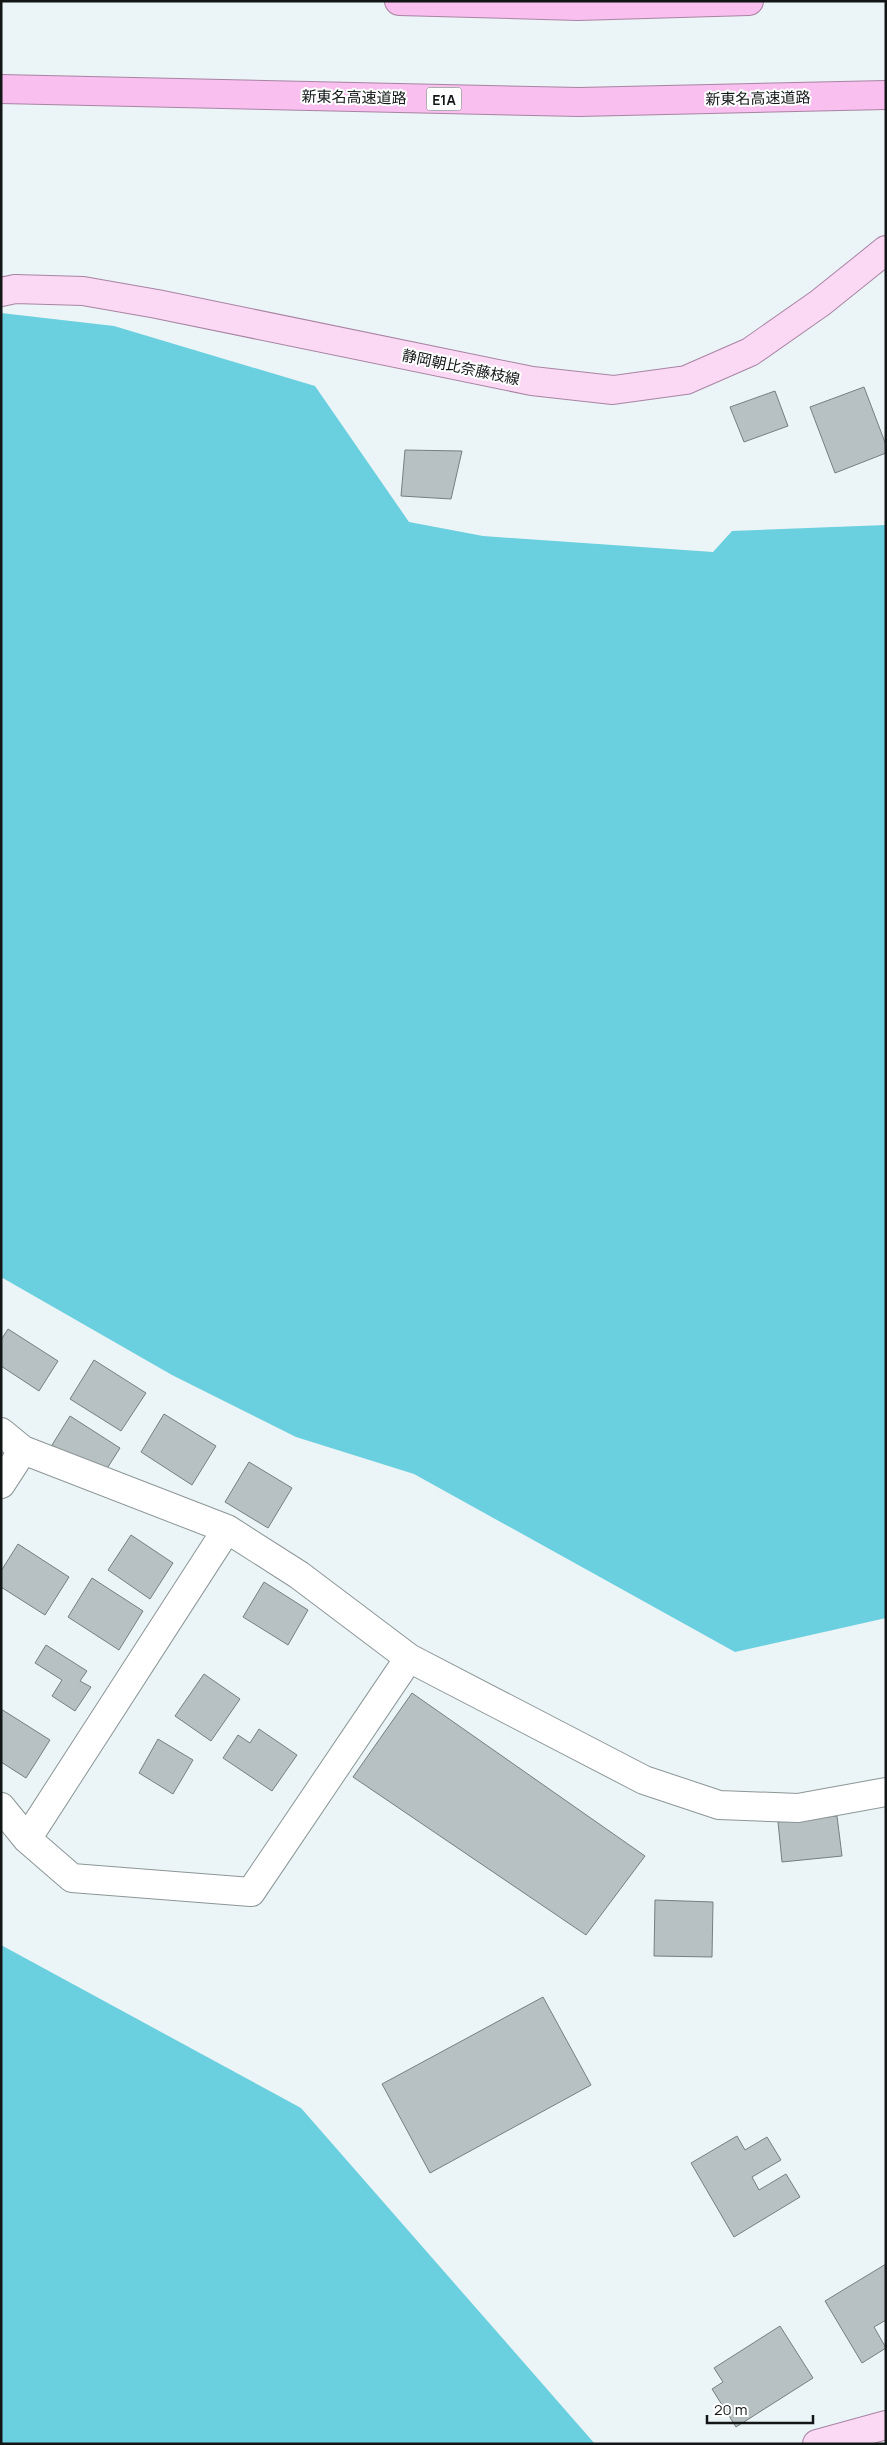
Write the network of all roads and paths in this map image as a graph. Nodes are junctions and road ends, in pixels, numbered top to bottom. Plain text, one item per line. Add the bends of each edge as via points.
1 (399, 1) edge
2 (749, 1) edge
3 (1, 88) edge
4 (886, 95) edge
5 (886, 250) edge
6 (1, 292) edge
7 (1, 1432) edge
8 (23, 1450) junction
9 (1, 1484) edge
10 (227, 1529) junction
11 (409, 1658) junction
12 (886, 1792) edge
13 (1, 1807) edge
14 (27, 1839) junction
15 (886, 2425) edge
16 (817, 2444) edge

1 - 2 highway via 578,6
3 - 4 highway, 新東名高速道路 / E1A via 579,102
5 - 6 main road, 静岡朝比奈藤枝線 via 820,303 750,352 686,380 613,390 532,381 83,291 15,289
7 - 8 street
8 - 9 street
8 - 10 street
10 - 11 street via 300,1575
10 - 14 street
11 - 12 street via 644,1780 718,1804 798,1808
11 - 14 street via 251,1892 72,1878
13 - 14 street
15 - 16 main road

